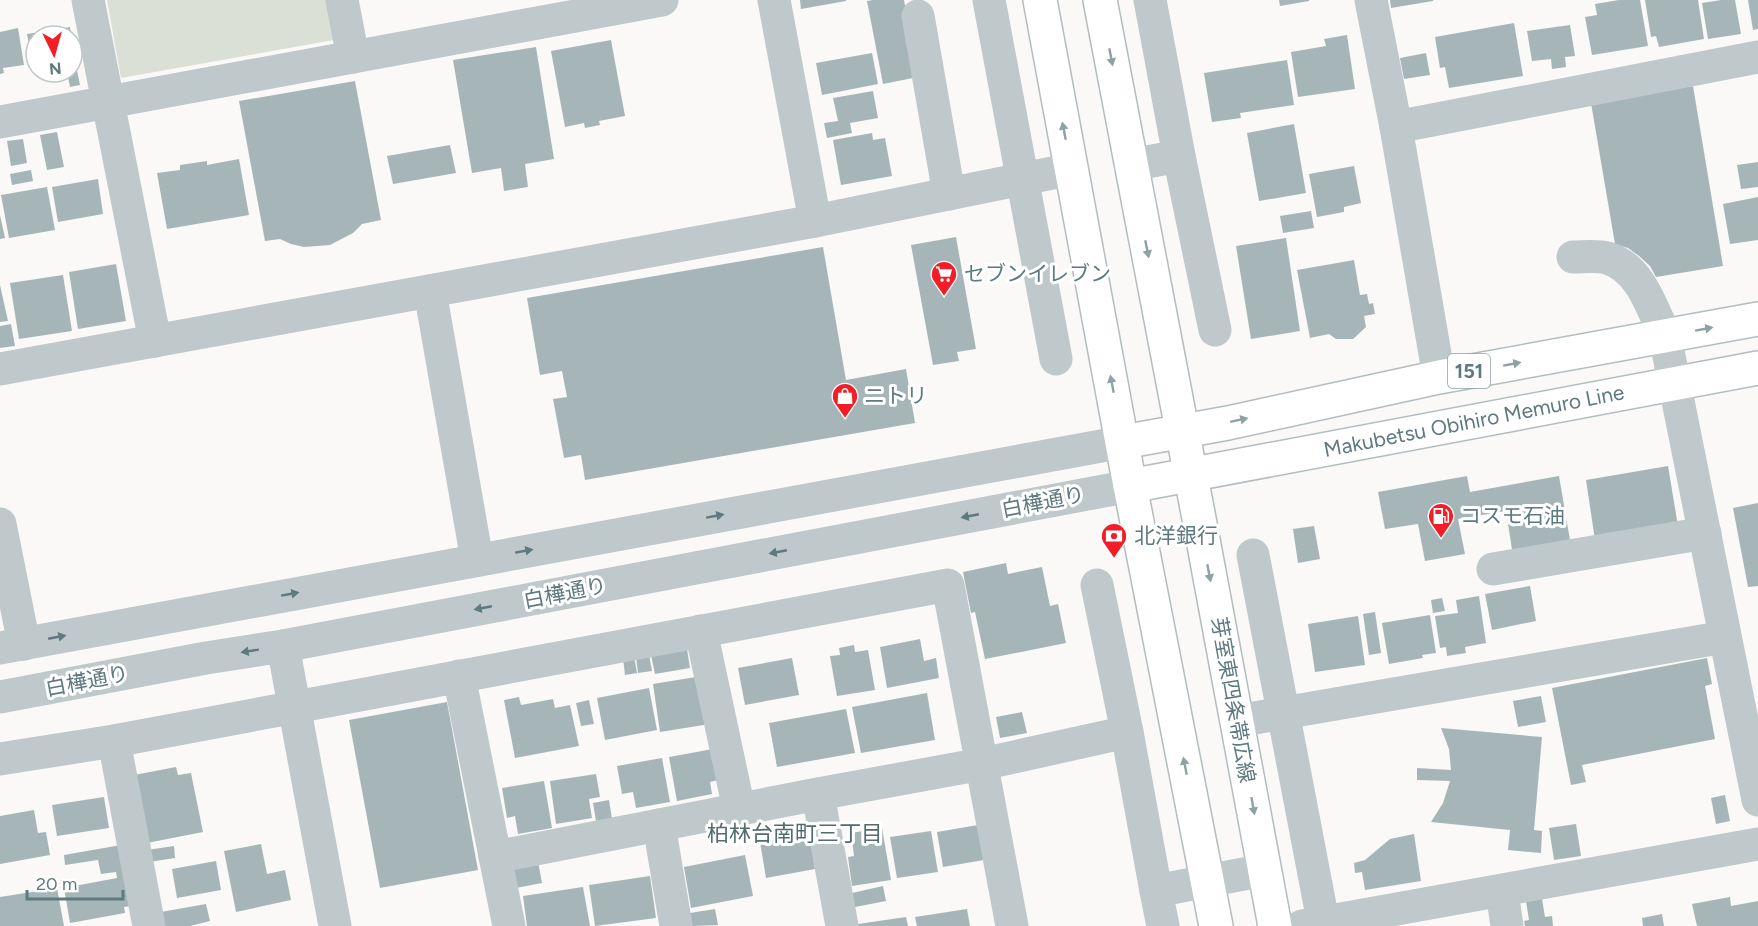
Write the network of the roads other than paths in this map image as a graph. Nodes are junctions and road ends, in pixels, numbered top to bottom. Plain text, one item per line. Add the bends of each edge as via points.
1 (88, 0) edge
2 (342, 0) edge
3 (662, 0) edge
4 (774, 0) edge
5 (989, 0) edge
6 (1040, 0) edge
7 (1100, 0) edge
8 (1150, 0) edge
9 (1371, 0) edge
10 (585, 7) edge
11 (918, 16) dead end
12 (353, 57) junction
13 (1758, 57) edge
14 (107, 101) junction
15 (0, 122) edge
16 (1396, 127) junction
17 (1179, 156) junction
18 (1131, 165) junction
19 (1072, 170) junction
20 (1021, 179) junction
21 (949, 194) junction
22 (815, 221) junction
23 (1573, 257) dead end
24 (430, 291) junction
25 (1758, 319) edge
26 (1215, 330) dead end
27 (1665, 336) junction
28 (155, 341) junction
29 (1056, 359) dead end
30 (1758, 368) edge
31 (0, 369) edge
32 (1439, 377) junction
33 (1674, 384) junction
34 (1182, 431) junction
35 (1123, 442) junction
36 (1191, 474) junction
37 (1130, 486) junction
38 (0, 524) edge
39 (1706, 533) junction
40 (1253, 555) dead end
41 (477, 560) junction
42 (1492, 569) dead end
43 (1097, 585) dead end
44 (701, 631) junction
45 (1725, 637) junction
46 (12, 646) edge
47 (283, 646) junction
48 (459, 676) junction
49 (0, 697) edge
50 (294, 708) junction
51 (1284, 712) junction
52 (1237, 721) junction
53 (1127, 732) junction
54 (114, 741) junction
55 (0, 759) edge
56 (982, 764) junction
57 (818, 794) junction
58 (1758, 800) edge
59 (739, 809) junction
60 (659, 825) junction
61 (1758, 844) edge
62 (495, 856) junction
63 (1264, 870) junction
64 (1207, 882) junction
65 (1156, 891) junction
66 (1502, 891) junction
67 (1316, 925) edge
68 (149, 926) edge
69 (336, 926) edge
70 (509, 926) edge
71 (676, 926) edge
72 (842, 926) edge
73 (1012, 926) edge
74 (1163, 926) edge
75 (1216, 926) edge
76 (1275, 926) edge
77 (1507, 926) edge

1 - 14 street
2 - 12 street
3 - 10 street
4 - 22 street
5 - 20 street
19 -> 6 main road
7 -> 18 main road
8 - 17 street
9 - 16 street
10 - 12 street
11 - 21 street
12 - 14 street
13 - 16 street
14 - 15 street
14 - 28 street
16 - 32 street
17 - 18 street
17 - 26 street
18 -> 34 main road
19 - 20 street
35 -> 19 main road
20 - 21 street
20 - 29 street
21 - 22 street
22 - 24 street
23 - 27 street via 1606,257 1628,269 1645,292
24 - 28 street
24 - 41 street
27 -> 25 main road, 151
32 -> 27 main road, 151
27 - 33 street
28 - 31 street
30 - 33 main road, Makubetsu Obihiro Memuro Line / 151
34 -> 32 main road, 151
33 - 36 main road, Makubetsu Obihiro Memuro Line / 151
33 - 39 street
34 - 35 main road, 151
34 - 36 main road
35 - 37 main road
41 -> 35 street, 白樺通り
36 - 37 main road, Makubetsu Obihiro Memuro Line / 151
36 -> 52 main road, 芽室東四条帯広線
37 -> 47 street, 白樺通り
64 -> 37 main road
38 - 46 street
39 - 42 street
39 - 45 street
40 - 51 street
46 -> 41 street, 白樺通り
43 - 53 street
44 - 48 street
44 - 56 street via 948,585
44 - 59 street
45 - 51 street
45 - 58 street
47 -> 49 street, 白樺通り
47 - 50 street
48 - 50 street
48 - 62 street
50 - 54 street
50 - 69 street
51 - 52 street
51 - 67 street
52 -> 63 main road, 芽室東四条帯広線
53 - 56 street
53 - 65 street
54 - 55 street
54 - 68 street
56 - 57 street
56 - 73 street
57 - 59 street
57 - 72 street
59 - 60 street
60 - 62 street
60 - 71 street
61 - 66 street
62 - 70 street
63 - 64 street
63 - 76 main road, 芽室東四条帯広線
64 - 65 street
64 - 75 main road
65 - 74 street
66 - 67 street
66 - 77 street

